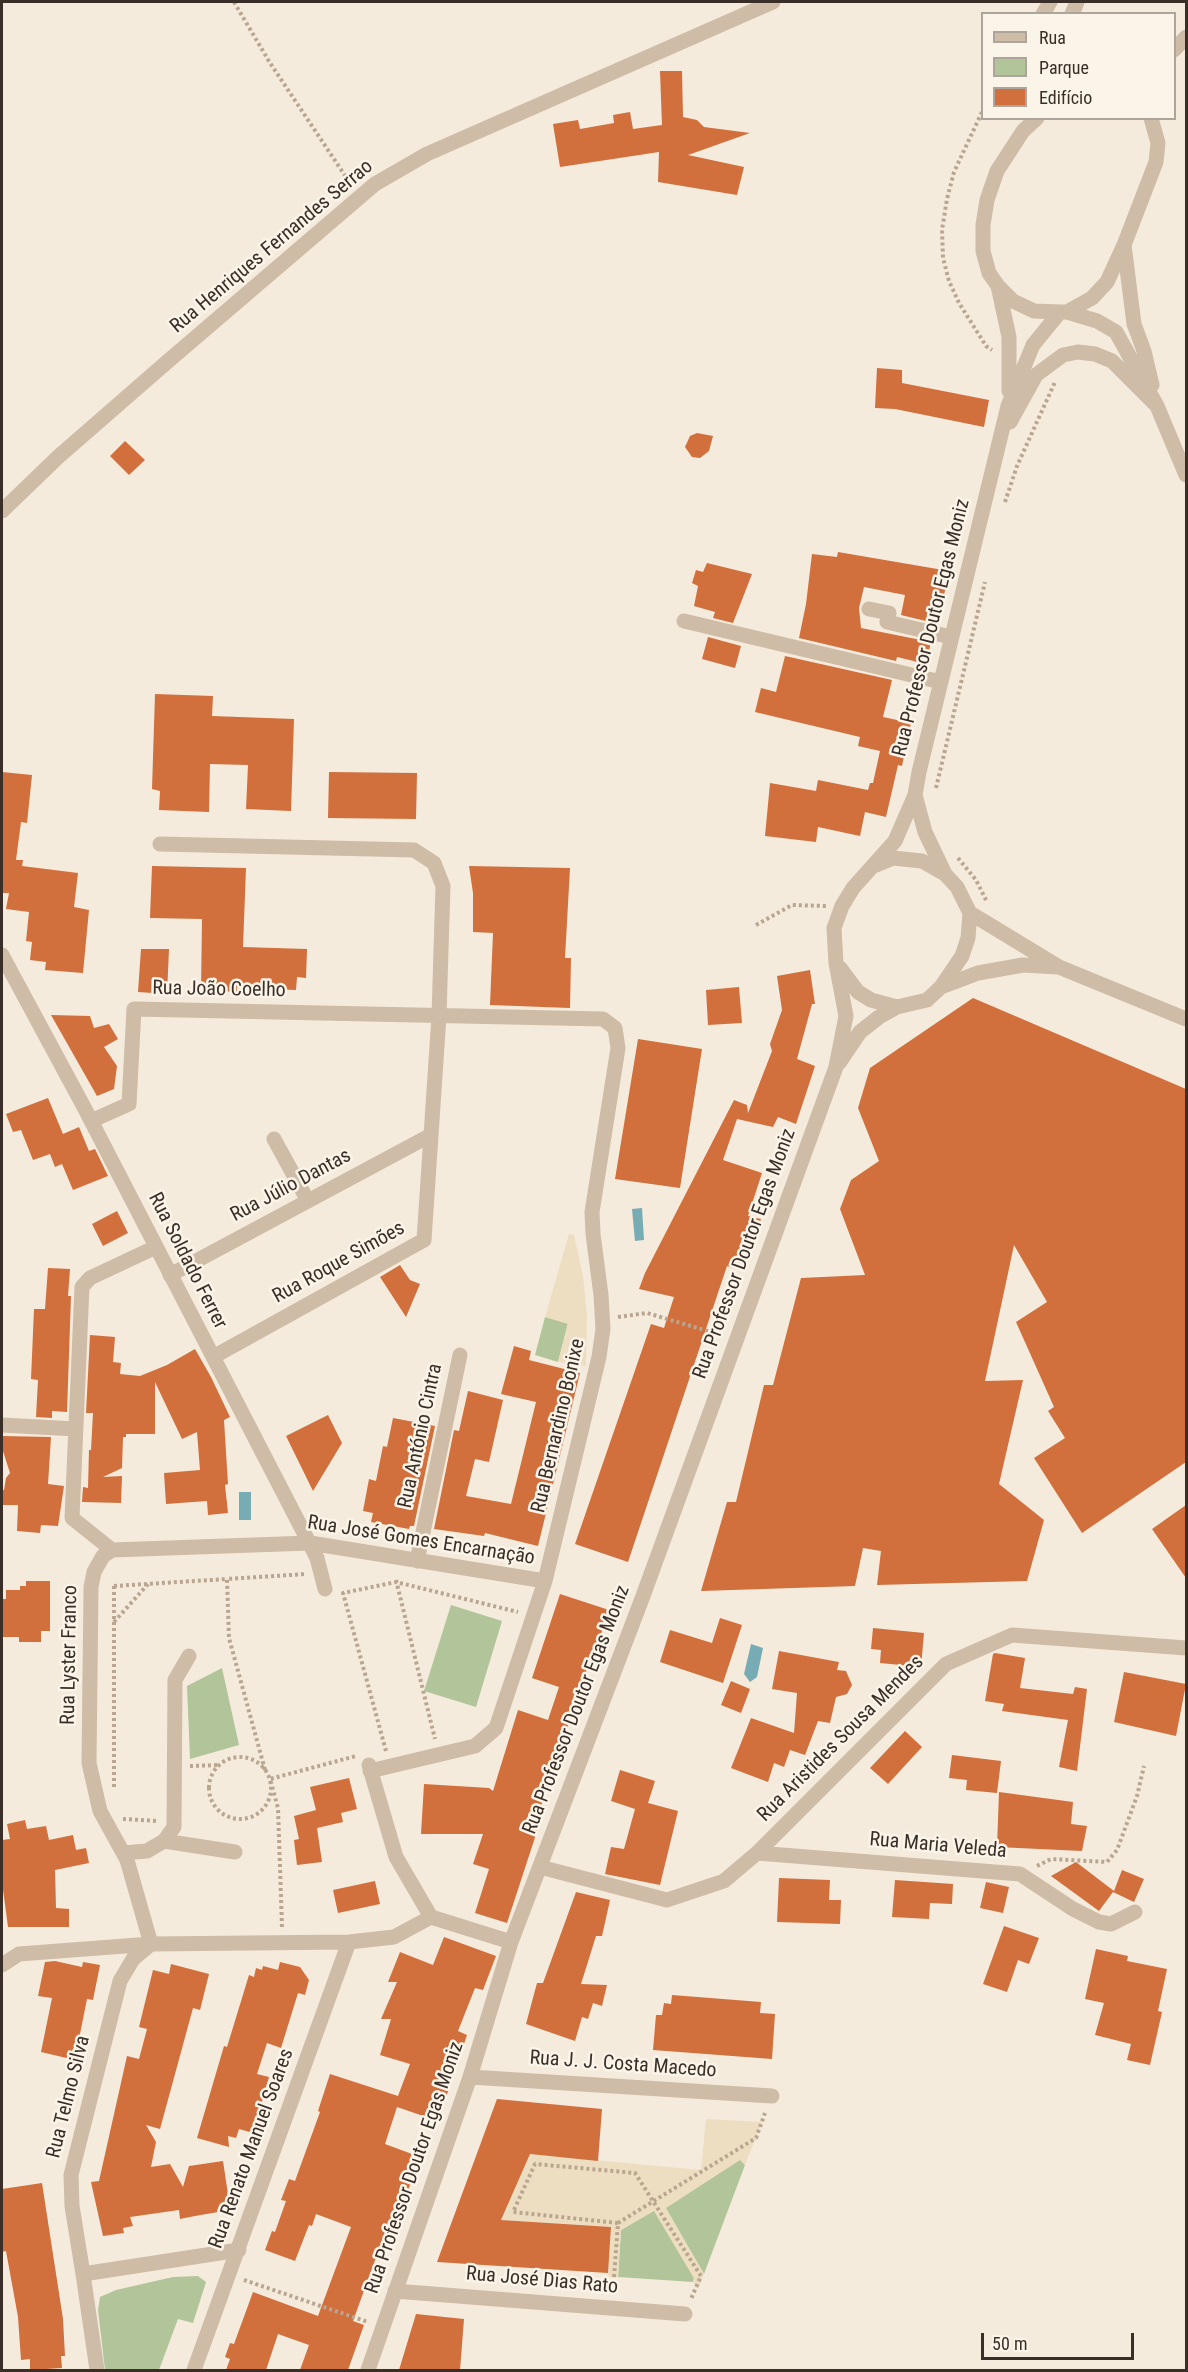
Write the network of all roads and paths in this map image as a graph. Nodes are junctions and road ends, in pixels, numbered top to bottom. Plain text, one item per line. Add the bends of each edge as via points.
1 (234, 2) edge
2 (773, 2) edge
3 (981, 114) edge
4 (1152, 120) edge
5 (1025, 125) edge
6 (360, 198) junction
7 (1124, 245) junction
8 (998, 286) junction
9 (1063, 312) junction
10 (1010, 356) junction
11 (1044, 368) junction
12 (1008, 406) junction
13 (1157, 406) junction
14 (1000, 442) junction
15 (1186, 476) edge
16 (1002, 509) dead end
17 (2, 511) edge
18 (986, 578) dead end
19 (869, 609) dead end
20 (684, 621) dead end
21 (951, 637) junction
22 (941, 682) junction
23 (934, 794) dead end
24 (915, 795) junction
25 (160, 844) dead end
26 (953, 849) dead end
27 (873, 867) junction
28 (945, 874) junction
29 (842, 906) junction
30 (992, 908) dead end
31 (970, 914) junction
32 (756, 925) dead end
33 (2, 955) edge
34 (836, 963) junction
35 (1059, 967) junction
36 (941, 987) junction
37 (897, 1007) junction
38 (439, 1016) junction
39 (1186, 1019) edge
40 (836, 1068) junction
41 (91, 1121) junction
42 (431, 1135) junction
43 (274, 1138) dead end
44 (308, 1201) junction
45 (156, 1247) junction
46 (170, 1275) junction
47 (602, 1320) junction
48 (736, 1339) junction
49 (460, 1355) dead end
50 (213, 1357) junction
51 (2, 1425) edge
52 (76, 1429) junction
53 (310, 1543) junction
54 (112, 1550) junction
55 (390, 1556) junction
56 (417, 1561) junction
57 (321, 1573) junction
58 (227, 1579) junction
59 (545, 1581) junction
60 (396, 1582) junction
61 (149, 1583) junction
62 (114, 1586) junction
63 (91, 1587) junction
64 (325, 1589) dead end
65 (526, 1614) junction
66 (114, 1622) junction
67 (516, 1623) dead end
68 (1186, 1648) edge
69 (189, 1656) dead end
70 (439, 1754) junction
71 (368, 1763) junction
72 (219, 1764) junction
73 (390, 1766) junction
74 (1144, 1766) dead end
75 (174, 1767) junction
76 (266, 1770) junction
77 (270, 1779) junction
78 (114, 1796) dead end
79 (114, 1819) dead end
80 (161, 1821) dead end
81 (164, 1841) junction
82 (123, 1852) junction
83 (235, 1852) dead end
84 (757, 1853) junction
85 (540, 1867) junction
86 (1020, 1874) junction
87 (1135, 1912) dead end
88 (431, 1917) junction
89 (283, 1942) junction
90 (349, 1942) junction
91 (512, 1942) junction
92 (151, 1944) junction
93 (2, 1965) edge
94 (470, 2077) junction
95 (772, 2096) joint
96 (654, 2202) junction
97 (618, 2223) junction
98 (239, 2250) junction
99 (82, 2274) junction
100 (229, 2275) junction
101 (614, 2277) dead end
102 (395, 2291) junction
103 (685, 2314) joint
104 (383, 2327) junction
105 (97, 2370) edge
106 (194, 2370) edge
107 (368, 2370) edge

1 - 6 path
2 - 6 street, Rua Henriques Fernandes Serrao via 427,154 375,184
3 - 10 path via 954,172 942,230 943,258 959,303 986,346
4 - 7 street via 1158,143 1156,162
5 - 8 street via 997,171 987,200 983,251 989,273
6 - 17 street, Rua Henriques Fernandes Serrao via 58,457
7 - 9 street via 1107,282 1092,298
7 - 13 street via 1134,324
8 - 9 street via 1013,301 1034,310
8 - 10 street
9 - 12 street via 1033,345
9 - 13 street via 1097,321 1116,332
10 - 12 street
11 - 13 street via 1063,355 1095,354 1112,361
11 - 14 street via 1036,375
11 - 16 path via 1055,383
12 - 14 street
13 - 15 street
14 - 21 street, Rua Professor Doutor Egas Moniz
18 - 23 path
19 - 21 street via 889,613 887,622
20 - 22 street
21 - 22 street, Rua Professor Doutor Egas Moniz
22 - 24 street, Rua Professor Doutor Egas Moniz
24 - 27 street, Rua Professor Doutor Egas Moniz via 895,841
24 - 28 street via 925,832
25 - 38 street via 414,850 434,863 443,886
26 - 30 path
27 - 28 street via 893,858 922,861
27 - 29 street
28 - 31 street via 957,887
29 - 32 path via 792,905
29 - 34 street via 834,928
31 - 35 street
31 - 36 street via 962,956
33 - 41 street, Rua Soldado Ferrer
34 - 37 street via 858,992
34 - 40 street via 846,1016
35 - 36 street via 1023,966 978,973
35 - 39 street
36 - 37 street via 927,1000
37 - 40 street via 860,1032
38 - 41 street, Rua João Coelho via 134,1009 129,1104
38 - 42 street
38 - 47 street, Rua Bernardino Bonixe via 603,1019 615,1028 618,1048 592,1212
40 - 48 street, Rua Professor Doutor Egas Moniz
41 - 45 street, Rua Soldado Ferrer
42 - 44 street, Rua Júlio Dantas
42 - 50 street, Rua Roque Simões via 424,1240
43 - 44 street
44 - 46 street, Rua Júlio Dantas
45 - 46 street, Rua Soldado Ferrer
45 - 52 street via 90,1278 82,1287
46 - 50 street, Rua Soldado Ferrer
47 - 48 path via 647,1313
47 - 59 street, Rua Bernardino Bonixe via 599,1357
48 - 85 street, Rua Professor Doutor Egas Moniz via 644,1596
49 - 56 street, Rua António Cintra
50 - 53 street, Rua Soldado Ferrer
51 - 52 street
52 - 54 street via 72,1518
53 - 54 street, Rua José Gomes Encarnação
53 - 55 street, Rua José Gomes Encarnação
53 - 57 street, Rua Soldado Ferrer
54 - 63 street, Rua Lyster Franco via 103,1556
55 - 56 street, Rua José Gomes Encarnação
55 - 60 path
56 - 59 street, Rua José Gomes Encarnação
57 - 58 path
57 - 64 street, Rua Soldado Ferrer
58 - 61 path
58 - 76 path via 229,1638
59 - 65 street, Rua Bernardino Bonixe
60 - 65 path
60 - 70 path
60 - 73 path via 343,1593
61 - 62 path
61 - 66 path
62 - 63 path
62 - 66 path
63 - 82 street, Rua Lyster Franco via 89,1763 100,1811
65 - 67 path
65 - 70 street, Rua Bernardino Bonixe via 496,1728 475,1746
66 - 78 path
68 - 84 street, Rua Aristides Sousa Mendes via 1012,1635 946,1664
69 - 75 street via 175,1680
70 - 73 street, Rua Bernardino Bonixe
71 - 73 street, Rua Bernardino Bonixe
71 - 77 path
71 - 88 street via 396,1857
72 - 75 path
72 - 76 path via 228,1759 249,1758
72 - 77 path via 209,1783 209,1793 219,1811 229,1817 257,1814 269,1799
74 - 86 path via 1117,1850 1107,1862 1051,1859
75 - 81 street via 174,1827
76 - 77 path
77 - 89 path via 278,1808
79 - 80 path
81 - 82 street via 147,1851
81 - 83 street
82 - 92 street, Rua Lyster Franco
84 - 85 street, Rua Aristides Sousa Mendes via 724,1881 667,1900
84 - 86 street, Rua Maria Veleda
85 - 91 street, Rua Professor Doutor Egas Moniz
86 - 87 street, Rua Maria Veleda via 1099,1922 1111,1924
88 - 90 street via 394,1937
88 - 91 street
89 - 90 street
89 - 92 street
90 - 98 street, Rua Renato Manuel Soares
91 - 94 street, Rua Professor Doutor Egas Moniz
92 - 93 street via 19,1953
92 - 99 street, Rua Telmo Silva via 133,1959 120,1981 71,2175
94 - 95 street, Rua J. J. Costa Macedo
94 - 102 street, Rua Professor Doutor Egas Moniz
95 - 96 path via 756,2138
96 - 97 path
96 - 97 path via 635,2173 534,2164 513,2212
96 - 103 path via 700,2276
97 - 101 path
98 - 99 street
98 - 100 street, Rua Renato Manuel Soares
99 - 105 street, Rua Telmo Silva
100 - 104 path
100 - 106 street, Rua Renato Manuel Soares
102 - 103 street, Rua José Dias Rato
102 - 104 street, Rua Professor Doutor Egas Moniz
104 - 107 street, Rua Professor Doutor Egas Moniz

